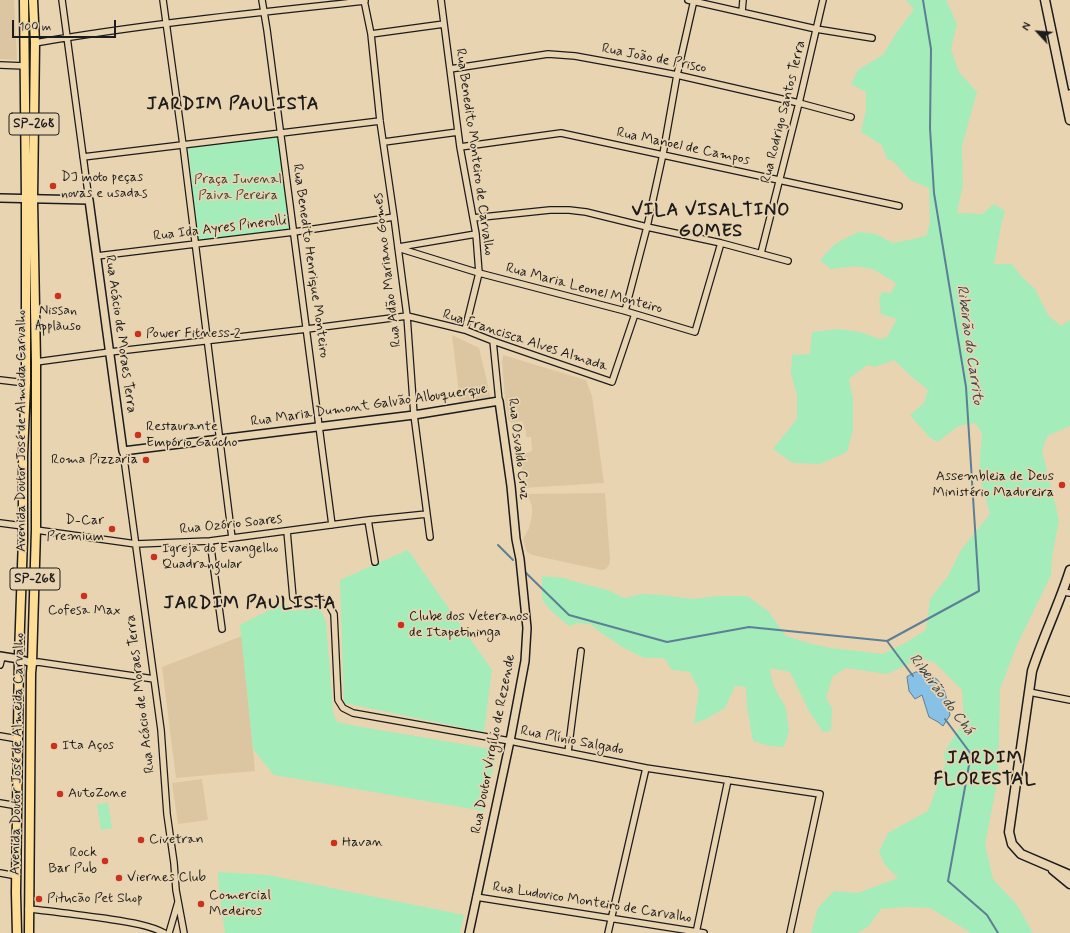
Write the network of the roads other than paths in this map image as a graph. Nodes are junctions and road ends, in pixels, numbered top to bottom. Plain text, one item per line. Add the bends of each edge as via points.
1 (24, 0) edge
2 (33, 0) edge
3 (62, 0) edge
4 (163, 0) edge
5 (262, 0) edge
6 (440, 0) edge
7 (692, 0) edge
8 (744, 0) edge
9 (823, 0) edge
10 (1045, 0) edge
11 (364, 1) edge
12 (264, 12) junction
13 (742, 12) junction
14 (167, 24) junction
15 (444, 24) junction
16 (816, 29) junction
17 (371, 34) junction
18 (67, 38) junction
19 (872, 38) dead end
20 (35, 43) junction
21 (0, 65) edge
22 (25, 66) junction
23 (450, 69) junction
24 (677, 75) junction
25 (1070, 93) edge
26 (799, 103) junction
27 (1067, 108) junction
28 (851, 117) dead end
29 (1070, 120) edge
30 (380, 121) junction
31 (458, 132) junction
32 (281, 134) junction
33 (384, 142) junction
34 (183, 145) junction
35 (460, 147) junction
36 (663, 154) junction
37 (83, 157) junction
38 (779, 180) junction
39 (0, 198) edge
40 (30, 199) junction
41 (89, 200) junction
42 (899, 206) dead end
43 (394, 217) junction
44 (473, 218) junction
45 (647, 227) junction
46 (294, 232) junction
47 (476, 234) junction
48 (721, 243) junction
49 (195, 244) junction
50 (422, 244) junction
51 (398, 248) junction
52 (760, 253) junction
53 (421, 255) junction
54 (96, 256) junction
55 (788, 261) dead end
56 (479, 273) junction
57 (625, 311) junction
58 (635, 314) junction
59 (407, 316) junction
60 (306, 329) junction
61 (465, 330) junction
62 (207, 340) junction
63 (492, 342) junction
64 (110, 352) junction
65 (36, 362) junction
66 (0, 380) edge
67 (26, 383) junction
68 (499, 401) junction
69 (414, 415) junction
70 (319, 427) junction
71 (219, 439) junction
72 (123, 451) junction
73 (427, 514) junction
74 (368, 520) junction
75 (0, 523) edge
76 (332, 525) junction
77 (23, 526) junction
78 (36, 530) junction
79 (287, 531) junction
80 (430, 537) dead end
81 (232, 538) junction
82 (210, 541) junction
83 (136, 544) junction
84 (520, 559) joint
85 (375, 562) dead end
86 (1070, 570) edge
87 (1066, 593) edge
88 (222, 629) dead end
89 (581, 651) dead end
90 (1, 657) edge
91 (19, 659) junction
92 (32, 663) junction
93 (0, 665) edge
94 (154, 679) junction
95 (1029, 692) junction
96 (1070, 700) edge
97 (0, 736) edge
98 (18, 739) junction
99 (510, 741) junction
100 (568, 752) junction
101 (646, 768) junction
102 (728, 780) junction
103 (0, 803) edge
104 (18, 806) junction
105 (1046, 865) junction
106 (0, 873) edge
107 (1070, 875) edge
108 (17, 876) junction
109 (1070, 884) edge
110 (476, 896) junction
111 (178, 900) junction
112 (29, 913) junction
113 (612, 918) junction
114 (696, 932) edge
115 (17, 933) edge
116 (29, 933) edge
117 (164, 933) edge
118 (169, 933) edge
119 (184, 933) edge
120 (469, 933) edge
121 (608, 933) edge
122 (704, 933) edge
123 (790, 933) edge

1 - 22 main road, Avenida Doutor José de Almeida Carvalho / SP-268
2 - 20 main road, Avenida Doutor José de Almeida Carvalho / SP-268
3 - 18 street, Rua Acácio de Moraes Terra
4 - 14 street
5 - 12 street, Rua Benedito Henrique Monteiro
6 - 15 street, Rua Benedito Monteiro de Carvalho
7 - 13 street
7 - 24 street
8 - 13 street
9 - 16 street, Rua Rodrigo Santos Terra
10 - 27 main road
11 - 12 street
11 - 17 street, Rua Adão Mariano Gomes
12 - 14 street
12 - 32 street, Rua Benedito Henrique Monteiro
13 - 16 street
14 - 18 street
14 - 34 street
15 - 17 street
15 - 23 street, Rua Benedito Monteiro de Carvalho
16 - 19 street
16 - 26 street, Rua Rodrigo Santos Terra
17 - 30 street, Rua Adão Mariano Gomes
18 - 20 street
18 - 37 street, Rua Acácio de Moraes Terra
20 - 40 main road, Avenida Doutor José de Almeida Carvalho / SP-268
21 - 22 street
22 - 40 main road, Avenida Doutor José de Almeida Carvalho / SP-268
23 - 24 street, Rua João de Prisco via 548,54 575,56
23 - 31 street, Rua Benedito Monteiro de Carvalho
24 - 26 street, Rua João de Prisco
24 - 36 street
25 - 27 street
26 - 28 street, Rua João de Prisco
26 - 38 street, Rua Rodrigo Santos Terra
27 - 29 main road
30 - 32 street
30 - 33 street, Rua Adão Mariano Gomes
31 - 33 street
31 - 35 street, Rua Benedito Monteiro de Carvalho
32 - 34 street
32 - 46 street, Rua Benedito Henrique Monteiro
33 - 43 street, Rua Adão Mariano Gomes
34 - 37 street
34 - 49 street
35 - 36 street, Rua Manoel de Campos via 561,132
35 - 44 street, Rua Benedito Monteiro de Carvalho
36 - 38 street, Rua Manoel de Campos
36 - 45 street
37 - 41 street, Rua Acácio de Moraes Terra
38 - 42 street, Rua Manoel de Campos
38 - 52 street, Rua Rodrigo Santos Terra
39 - 40 street
40 - 41 street
40 - 65 main road, Avenida Doutor José de Almeida Carvalho / SP-268
40 - 67 main road, Avenida Doutor José de Almeida Carvalho / SP-268
41 - 54 street, Rua Acácio de Moraes Terra
43 - 46 street, Rua Ida Ayres Pinerolli
43 - 51 street, Rua Adão Mariano Gomes
44 - 45 street via 569,210
44 - 47 street, Rua Benedito Monteiro de Carvalho
45 - 48 street
45 - 57 street
46 - 49 street, Rua Ida Ayres Pinerolli
46 - 60 street, Rua Benedito Henrique Monteiro
47 - 50 street
47 - 56 street, Rua Benedito Monteiro de Carvalho
48 - 52 street
48 - 58 street, Rua Maria Leonel Monteiro via 695,332
49 - 54 street, Rua Ida Ayres Pinerolli
49 - 62 street
50 - 51 street
50 - 53 street
51 - 53 street, Rua Maria Leonel Monteiro
51 - 59 street, Rua Adão Mariano Gomes
52 - 55 street
53 - 56 street, Rua Maria Leonel Monteiro
54 - 64 street, Rua Acácio de Moraes Terra
56 - 57 street, Rua Maria Leonel Monteiro
56 - 61 street, Rua Benedito Monteiro de Carvalho
57 - 58 street, Rua Maria Leonel Monteiro
58 - 63 street, Rua Francisca Alves Almada via 612,382
59 - 60 street
59 - 61 street, Rua Francisca Alves Almada
59 - 69 street, Rua Adão Mariano Gomes
60 - 62 street
60 - 70 street, Rua Benedito Henrique Monteiro
61 - 63 street, Rua Francisca Alves Almada
62 - 64 street
62 - 71 street
63 - 68 street, Rua Osvaldo Cruz
64 - 65 street
64 - 72 street, Rua Acácio de Moraes Terra
65 - 78 main road, Avenida Doutor José de Almeida Carvalho / SP-268
66 - 67 street
67 - 77 main road, Avenida Doutor José de Almeida Carvalho / SP-268
68 - 69 street, Rua Maria Dumont Galvão Albuquerque
68 - 84 street, Rua Osvaldo Cruz
69 - 70 street, Rua Maria Dumont Galvão Albuquerque
69 - 73 street, Rua Adão Mariano Gomes
70 - 71 street, Rua Maria Dumont Galvão Albuquerque
70 - 76 street, Rua Benedito Henrique Monteiro
71 - 72 street, Rua Maria Dumont Galvão Albuquerque
71 - 81 street
72 - 83 street, Rua Acácio de Moraes Terra
73 - 74 street, Rua Ozório Soares
73 - 80 street, Rua Adão Mariano Gomes
74 - 76 street, Rua Ozório Soares
74 - 85 street
75 - 77 street
76 - 79 street, Rua Ozório Soares
77 - 91 main road, Avenida Doutor José de Almeida Carvalho / SP-268
78 - 83 street, Rua Ozório Soares
78 - 92 main road, Avenida Doutor José de Almeida Carvalho / SP-268
79 - 81 street, Rua Ozório Soares
79 - 99 street, Rua Plínio Salgado via 293,598 299,602 329,605 334,614 338,700 343,708 353,713
81 - 82 street, Rua Ozório Soares
82 - 83 street, Rua Ozório Soares
82 - 88 street
83 - 94 street, Rua Acácio de Moraes Terra
84 - 99 street, Rua Doutor Virgílio de Rezende via 527,634 525,661
86 - 87 main road
87 - 95 main road via 1039,649
89 - 100 street
90 - 91 street
90 - 93 street
91 - 92 street
91 - 98 main road, Avenida Doutor José de Almeida Carvalho / SP-268
92 - 94 street
92 - 112 main road, Avenida Doutor José de Almeida Carvalho / SP-268
94 - 111 street, Rua Acácio de Moraes Terra
95 - 96 street
95 - 105 main road via 1009,832 1012,844 1021,854
97 - 98 street
98 - 104 main road, Avenida Doutor José de Almeida Carvalho / SP-268
99 - 100 street, Rua Plínio Salgado
99 - 110 street, Rua Doutor Virgílio de Rezende
100 - 101 street, Rua Plínio Salgado
101 - 102 street, Rua Plínio Salgado
101 - 113 street
102 - 114 street
102 - 123 street, Rua Plínio Salgado via 820,794
103 - 104 street
104 - 108 main road, Avenida Doutor José de Almeida Carvalho / SP-268
105 - 107 main road
105 - 109 main road
106 - 108 street
108 - 115 main road, Avenida Doutor José de Almeida Carvalho / SP-268
110 - 113 street, Rua Ludovico Monteiro de Carvalho
110 - 120 street, Rua Doutor Virgílio de Rezende
111 - 118 street
111 - 119 street, Rua Acácio de Moraes Terra
112 - 116 main road, Avenida Doutor José de Almeida Carvalho / SP-268
112 - 117 street via 45,911 128,922
113 - 114 street, Rua Ludovico Monteiro de Carvalho
113 - 121 street
114 - 122 street, Rua Ludovico Monteiro de Carvalho

